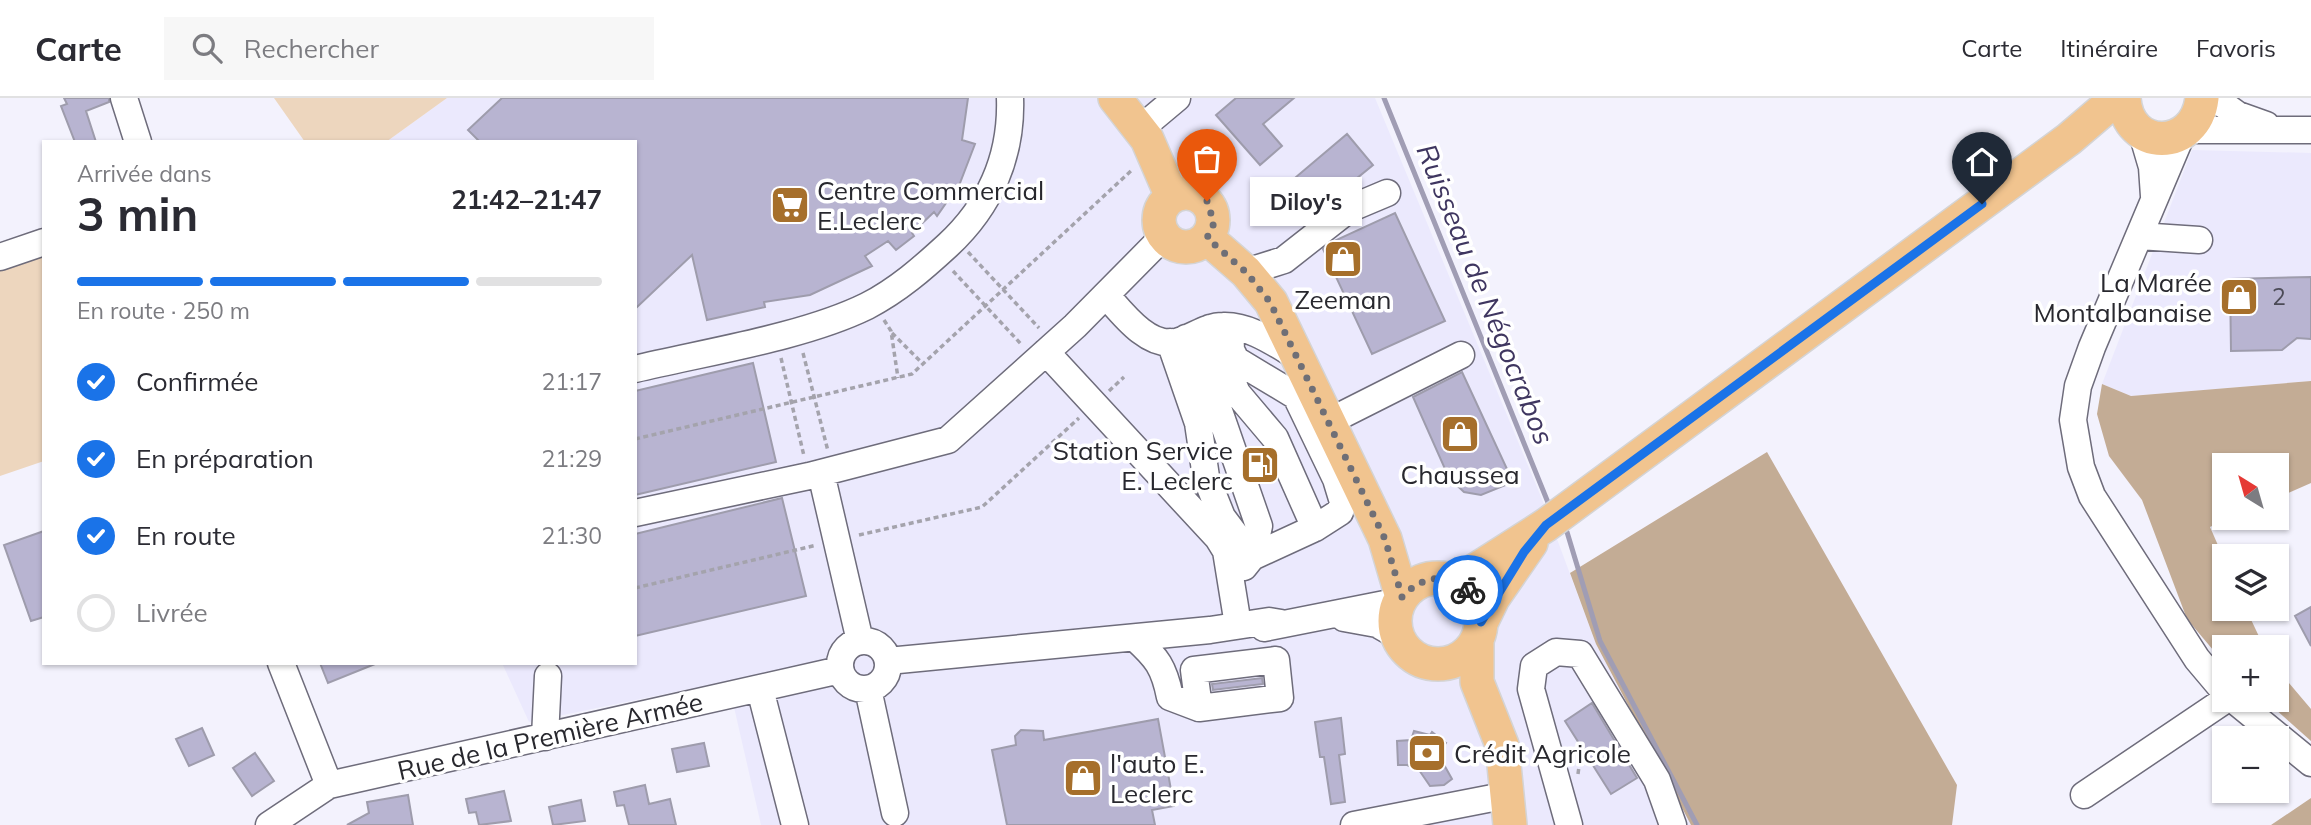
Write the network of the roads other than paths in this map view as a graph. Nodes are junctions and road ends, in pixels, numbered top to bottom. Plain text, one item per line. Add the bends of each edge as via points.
1 (124, 98) edge
2 (1010, 98) edge
3 (1115, 98) edge
4 (1177, 98) edge
5 (2117, 98) edge
6 (2124, 98) edge
7 (2202, 98) edge
8 (2214, 98) edge
9 (2274, 128) junction
10 (1140, 129) junction
11 (2311, 130) edge
12 (2140, 132) junction
13 (2185, 132) junction
14 (2069, 139) junction
15 (137, 140) edge
16 (1387, 193) dead end
17 (1172, 197) junction
18 (2152, 200) junction
19 (1164, 236) junction
20 (2139, 236) junction
21 (1207, 238) junction
22 (42, 243) edge
23 (0, 257) edge
24 (1246, 272) junction
25 (1106, 295) junction
26 (1199, 334) junction
27 (1046, 352) junction
28 (1293, 354) junction
29 (1461, 355) dead end
30 (637, 369) edge
31 (1330, 421) junction
32 (821, 473) junction
33 (637, 513) edge
34 (1546, 525) junction
35 (1315, 528) junction
36 (1385, 539) junction
37 (1252, 557) junction
38 (1447, 580) junction
39 (1232, 582) junction
40 (1401, 599) junction
41 (1321, 617) junction
42 (1281, 623) junction
43 (1238, 625) junction
44 (1210, 630) junction
45 (1479, 631) junction
46 (1398, 636) junction
47 (1135, 638) junction
48 (860, 641) junction
49 (888, 661) junction
50 (1265, 661) junction
51 (1436, 664) junction
52 (282, 665) edge
53 (840, 670) junction
54 (548, 676) dead end
55 (2212, 677) edge
56 (760, 689) junction
57 (868, 689) junction
58 (1199, 708) junction
59 (2212, 709) edge
60 (2249, 712) edge
61 (1493, 722) junction
62 (545, 737) junction
63 (2311, 763) edge
64 (329, 785) junction
65 (2084, 795) dead end
66 (1509, 810) edge
67 (895, 813) dead end
68 (1670, 823) edge
69 (269, 825) edge
70 (795, 825) edge
71 (1354, 825) edge
72 (1569, 825) edge

1 - 15 street
2 - 30 street via 1011,124 996,180 975,218 918,274 874,302 808,327
3 - 10 main road
4 - 10 street
5 - 14 main road
6 - 12 main road via 2127,116
7 - 13 main road via 2201,110
8 - 9 street via 2238,115
9 - 11 street
9 - 13 street
10 - 17 main road
12 - 13 main road via 2155,138
12 - 14 main road via 2098,132
12 - 18 street via 2152,167
13 - 18 street
14 - 34 main road
16 - 24 street via 1349,209 1284,260
17 - 19 main road via 1159,215
17 - 21 main road via 1186,193 1207,201 1214,223
18 - 20 street
18 - 20 street via 2199,240
19 - 21 main road via 1185,248
19 - 25 street
20 - 55 street via 2078,386 2073,420 2081,467 2106,521
21 - 24 main road
22 - 23 street
24 - 28 main road via 1270,302
25 - 26 street via 1145,333
25 - 27 street
26 - 28 street via 1262,335
26 - 35 street via 1237,393 1275,438
26 - 35 street via 1231,350 1236,360 1296,396 1343,502 1340,512
26 - 37 street via 1198,423 1206,477 1222,516
27 - 32 street via 948,440
27 - 39 street via 1218,538 1226,551
28 - 31 main road
29 - 31 street
31 - 36 main road
32 - 33 street
32 - 48 street
34 - 38 main road
34 - 45 main road via 1524,552
35 - 37 street
36 - 38 main road
36 - 40 main road
37 - 39 street
38 - 40 main road via 1412,587
38 - 45 main road via 1475,599
39 - 43 street
40 - 41 street
40 - 46 main road via 1395,624
41 - 42 street
41 - 46 street via 1368,621
42 - 43 street
42 - 44 street via 1224,633
42 - 50 street
43 - 44 street
44 - 47 street
45 - 51 main road via 1461,658
45 - 61 main road via 1478,682
46 - 51 main road via 1417,659
47 - 49 street
47 - 58 street via 1157,658 1170,698
48 - 49 street via 875,643
48 - 53 street via 842,655
49 - 57 street via 881,682
50 - 58 street via 1194,670
50 - 58 street via 1276,660 1280,698
51 - 61 main road via 1466,688
52 - 64 street
53 - 56 street, Rue de la Première Armée
53 - 57 street via 853,687
54 - 62 street
56 - 62 street, Rue de la Première Armée
56 - 70 street
57 - 67 street
59 - 65 street
60 - 63 street
61 - 66 main road via 1502,745
62 - 64 street, Rue de la Première Armée
64 - 69 street, Rue de la Première Armée
66 - 71 street
68 - 72 street via 1657,780 1580,654 1556,652 1534,666 1531,689

